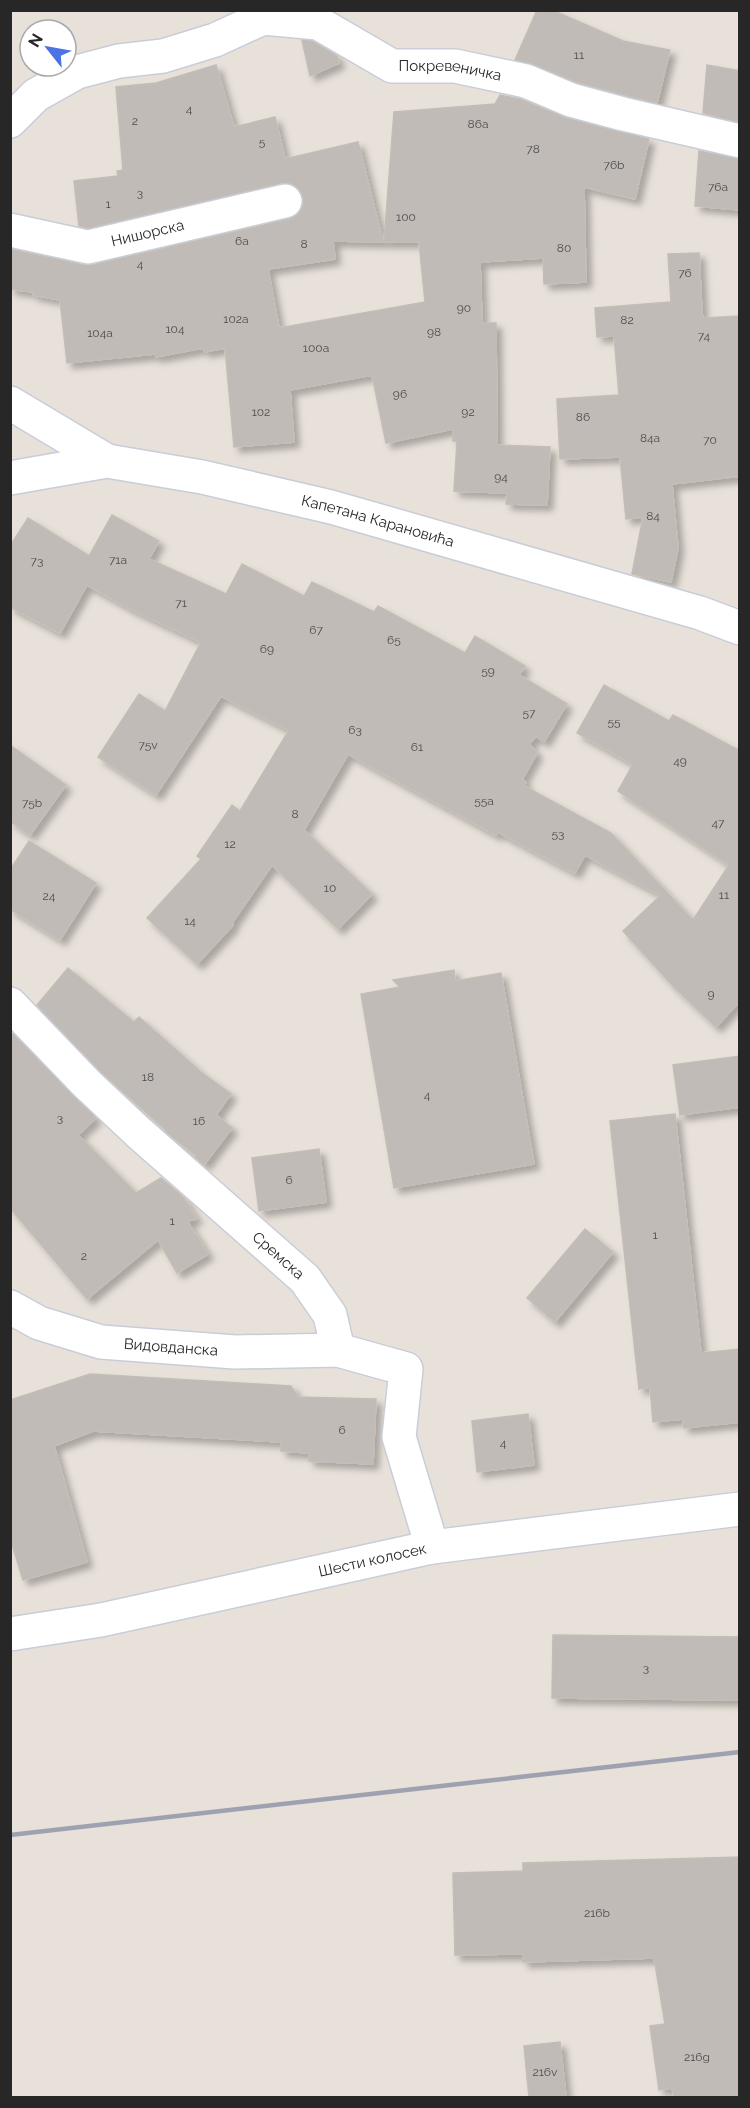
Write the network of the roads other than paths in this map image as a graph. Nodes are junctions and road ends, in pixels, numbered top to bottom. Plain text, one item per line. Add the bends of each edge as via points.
1 (10, 121) edge
2 (740, 141) edge
3 (285, 201) dead end
4 (10, 230) edge
5 (10, 403) edge
6 (107, 461) junction
7 (10, 478) edge
8 (740, 628) edge
9 (10, 1004) edge
10 (10, 1306) edge
11 (338, 1350) junction
12 (740, 1509) edge
13 (432, 1547) junction
14 (10, 1634) edge

1 - 2 street, Покревеничка via 36,95 77,72 215,40 263,18 318,23 392,66 456,66 526,81 571,100
3 - 4 street, Нишорска via 88,247
5 - 6 street
6 - 7 street, Капетана Карановића
6 - 8 street, Капетана Карановића via 202,477 331,507 700,613
9 - 11 street, Сремска via 138,1132 305,1280 330,1315
10 - 11 street, Видовданска via 39,1323 101,1342 235,1352
11 - 13 street via 406,1369 399,1437
12 - 13 street, Шести колосек
13 - 14 street, Шести колосек via 101,1620

